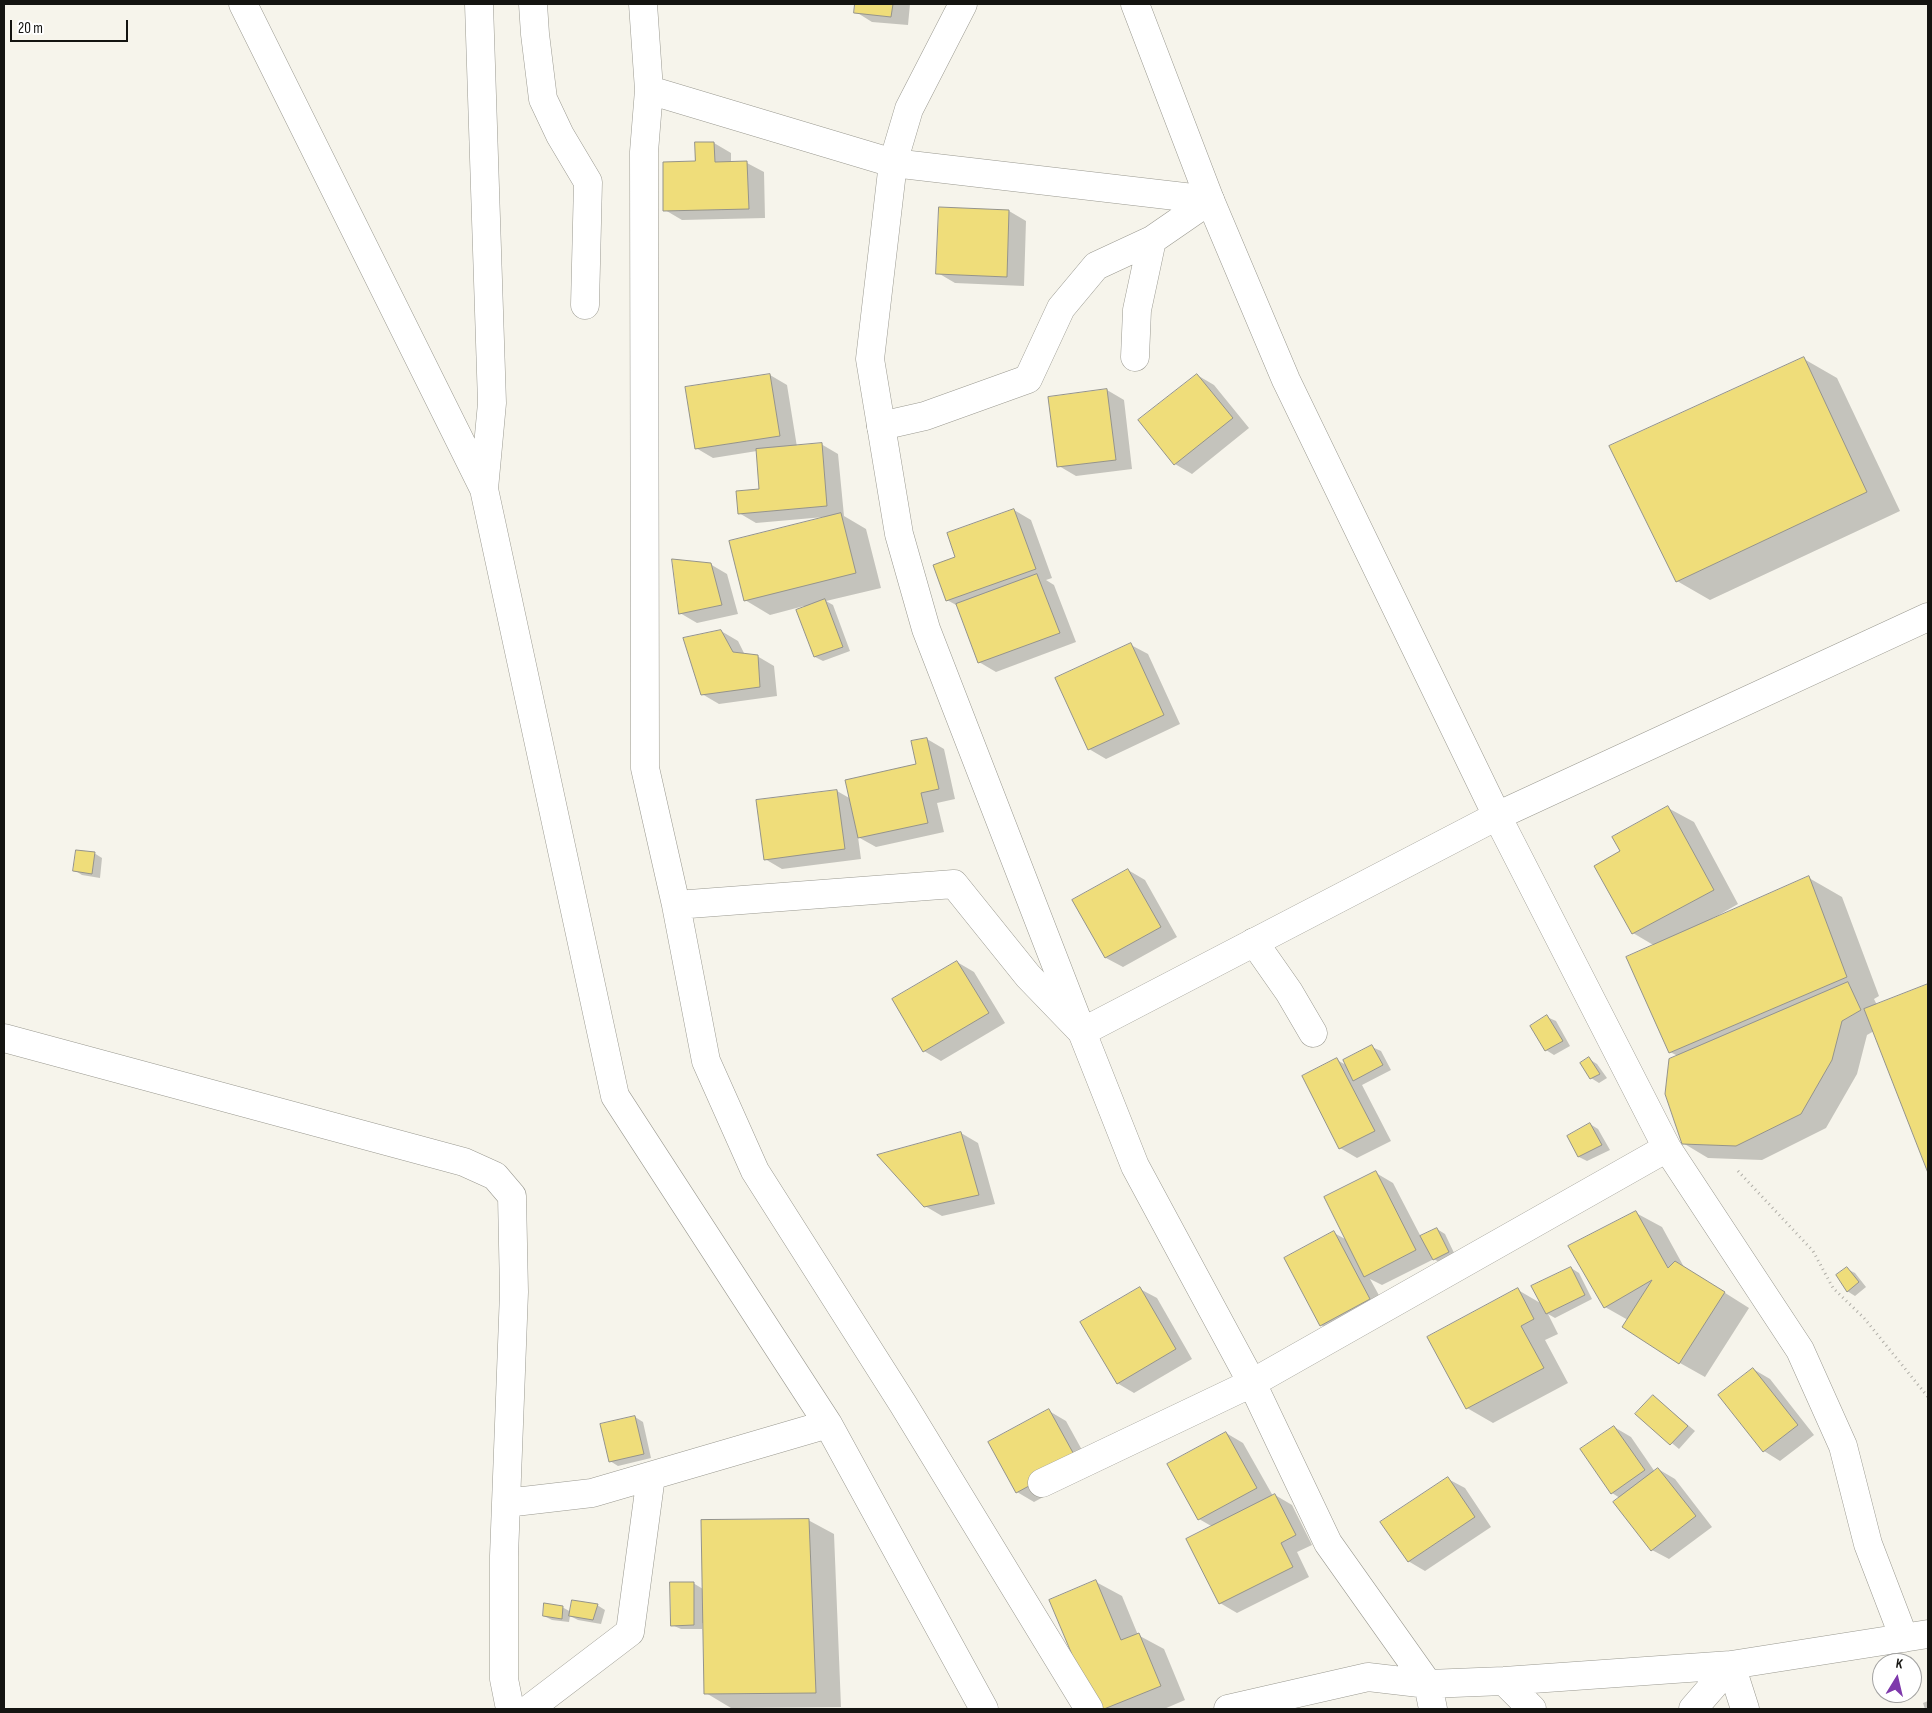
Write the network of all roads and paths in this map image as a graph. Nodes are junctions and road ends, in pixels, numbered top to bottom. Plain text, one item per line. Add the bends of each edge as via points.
1 (244, 4) edge
2 (479, 4) edge
3 (533, 4) edge
4 (643, 4) edge
5 (963, 4) edge
6 (1135, 4) edge
7 (649, 90) junction
8 (893, 163) junction
9 (1210, 200) junction
10 (1152, 240) junction
11 (585, 305) dead end
12 (1135, 357) dead end
13 (881, 426) junction
14 (484, 489) junction
15 (1928, 617) edge
16 (1497, 816) junction
17 (676, 905) junction
18 (1254, 942) junction
19 (1082, 1032) junction
20 (1313, 1033) dead end
21 (4, 1038) edge
22 (1667, 1148) junction
23 (1738, 1171) dead end
24 (1252, 1383) junction
25 (1928, 1397) edge
26 (828, 1424) junction
27 (651, 1476) junction
28 (1042, 1483) dead end
29 (506, 1503) junction
30 (1916, 1636) edge
31 (1731, 1665) junction
32 (1504, 1681) junction
33 (1430, 1697) edge
34 (510, 1709) edge
35 (529, 1709) edge
36 (984, 1709) edge
37 (1089, 1709) edge
38 (1228, 1709) edge
39 (1532, 1709) edge
40 (1693, 1709) edge
41 (1745, 1709) edge

1 - 14 street
2 - 14 street via 492,403
3 - 11 street via 543,99 560,136 588,182
4 - 7 street
5 - 8 street via 909,109
6 - 9 street
7 - 8 street
7 - 17 street via 644,152 645,768
8 - 9 street
8 - 13 street via 870,359
9 - 10 street
9 - 16 street via 1286,380
10 - 12 street via 1137,310
10 - 13 street via 1096,266 1061,308 1028,379 925,416
13 - 19 street via 899,534 926,629
14 - 26 street via 616,1096
15 - 16 street
16 - 18 street
16 - 22 street
17 - 19 street via 954,884 1028,976
17 - 37 street via 706,1061 755,1171 923,1436
18 - 19 street
18 - 20 street
19 - 24 street via 1134,1166
21 - 29 street via 464,1162 495,1176 512,1196 514,1292
22 - 24 street
22 - 30 street via 1800,1350 1843,1446 1868,1544
23 - 25 path via 1813,1250 1833,1288 1864,1318
24 - 28 street
24 - 33 street via 1328,1543
26 - 27 street
26 - 36 street
27 - 29 street via 592,1493
27 - 35 street via 630,1632
29 - 34 street via 504,1678
30 - 31 street
31 - 32 street
31 - 40 street
31 - 41 street
32 - 33 street
32 - 39 street
33 - 38 street via 1368,1677

